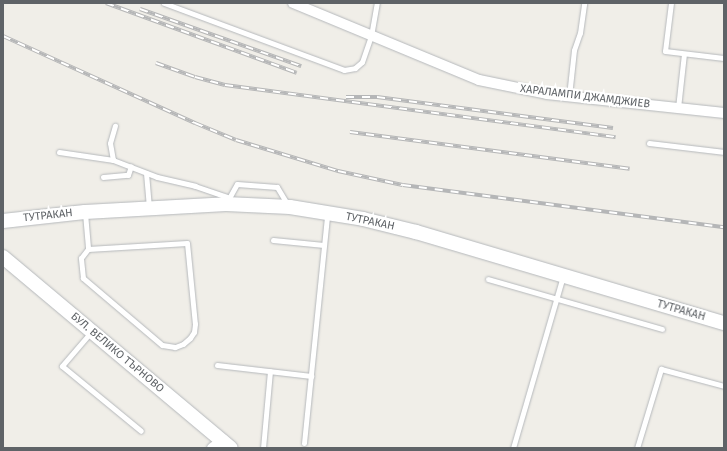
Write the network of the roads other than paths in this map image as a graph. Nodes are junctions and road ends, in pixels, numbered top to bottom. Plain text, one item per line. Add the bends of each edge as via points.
1 (164, 3) edge
2 (294, 3) edge
3 (377, 3) edge
4 (584, 3) edge
5 (671, 3) edge
6 (371, 36) junction
7 (684, 54) junction
8 (724, 58) edge
9 (569, 96) junction
10 (678, 108) junction
11 (724, 113) edge
12 (115, 126) dead end
13 (649, 143) dead end
14 (59, 152) dead end
15 (724, 152) edge
16 (113, 160) junction
17 (131, 166) junction
18 (146, 173) junction
19 (103, 177) dead end
20 (228, 201) junction
21 (290, 207) junction
22 (149, 208) junction
23 (85, 212) junction
24 (327, 213) junction
25 (3, 221) edge
26 (273, 240) dead end
27 (324, 245) junction
28 (88, 249) junction
29 (3, 257) edge
30 (563, 276) junction
31 (488, 279) dead end
32 (557, 299) junction
33 (724, 323) edge
34 (662, 329) dead end
35 (91, 331) junction
36 (217, 365) dead end
37 (270, 371) junction
38 (311, 376) junction
39 (724, 386) edge
40 (141, 431) dead end
41 (304, 443) dead end
42 (222, 445) edge
43 (263, 448) edge
44 (513, 448) edge
45 (637, 448) edge

1 - 6 lane via 344,70 355,68 362,62
2 - 6 street, ХАРАЛАМПИ ДЖАМДЖИЕВ
3 - 6 lane
4 - 9 lane via 580,33 574,50
5 - 7 lane via 665,51
6 - 9 street, ХАРАЛАМПИ ДЖАМДЖИЕВ via 479,80 511,88
7 - 8 lane
7 - 10 lane
9 - 10 street, ХАРАЛАМПИ ДЖАМДЖИЕВ
10 - 11 street, ХАРАЛАМПИ ДЖАМДЖИЕВ
12 - 16 lane via 110,142
13 - 15 lane
14 - 16 lane
16 - 17 lane
17 - 18 lane
17 - 19 lane via 128,175
18 - 20 lane via 207,190
18 - 22 lane
20 - 21 street, ТУТРАКАН
20 - 21 lane via 237,184 277,187
20 - 22 street, ТУТРАКАН
21 - 24 street, ТУТРАКАН
22 - 23 street, ТУТРАКАН
23 - 25 street, ТУТРАКАН
23 - 28 lane
24 - 27 lane
24 - 30 street, ТУТРАКАН via 416,232
26 - 27 lane
27 - 38 lane
28 - 28 lane via 187,243 195,324 190,338 175,347 162,345 83,278 81,258
29 - 35 street, БУЛ. ВЕЛИКО ТЪРНОВО
30 - 32 lane
30 - 33 street, ТУТРАКАН
31 - 32 lane
32 - 34 lane
32 - 44 lane
35 - 40 lane via 62,366
35 - 42 street, БУЛ. ВЕЛИКО ТЪРНОВО
36 - 37 lane
37 - 38 lane
37 - 43 lane
38 - 41 lane
39 - 45 lane via 661,369

